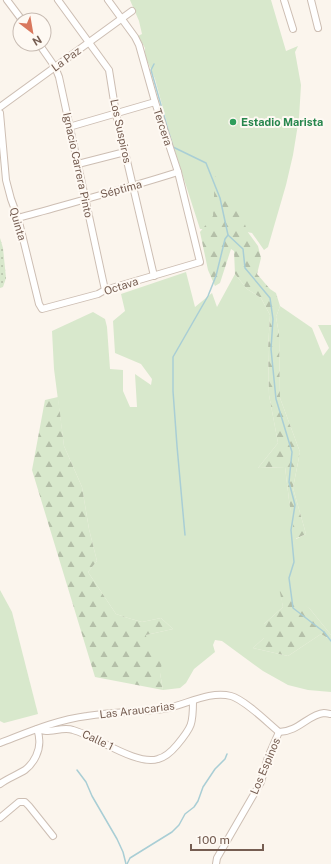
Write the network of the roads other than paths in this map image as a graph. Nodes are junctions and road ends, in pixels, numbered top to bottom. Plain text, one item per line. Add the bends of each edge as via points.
1 (6, 0) edge
2 (58, 0) edge
3 (108, 0) edge
4 (284, 0) edge
5 (311, 0) edge
6 (0, 3) edge
7 (132, 11) dead end
8 (16, 12) edge
9 (121, 18) junction
10 (318, 28) dead end
11 (293, 29) dead end
12 (89, 42) junction
13 (45, 52) edge
14 (55, 67) junction
15 (155, 102) junction
16 (0, 107) edge
17 (0, 113) edge
18 (116, 114) junction
19 (70, 127) junction
20 (1, 136) edge
21 (125, 152) junction
22 (78, 164) junction
23 (178, 172) junction
24 (134, 186) junction
25 (86, 198) junction
26 (18, 218) junction
27 (200, 262) joint
28 (154, 276) junction
29 (105, 290) junction
30 (42, 309) joint
31 (193, 701) junction
32 (331, 714) edge
33 (37, 729) junction
34 (279, 732) junction
35 (0, 743) edge
36 (0, 784) edge
37 (0, 818) edge
38 (53, 836) dead end
39 (216, 864) edge

1 - 6 street
1 - 8 street
2 - 12 street, Los Suspiros
3 - 9 street, Tercera
4 - 11 street
5 - 10 street
7 - 9 street, La Paz
9 - 12 street, La Paz
9 - 15 street, Tercera via 139,45
12 - 14 street, La Paz
12 - 18 street, Los Suspiros via 109,70
13 - 14 street, Ignacio Carrera Pinto
14 - 16 street, La Paz
14 - 19 street, Ignacio Carrera Pinto
15 - 18 street
15 - 23 street, Tercera
17 - 20 street, Quinta
18 - 19 street
18 - 21 street, Los Suspiros
19 - 22 street, Ignacio Carrera Pinto
20 - 26 street, Quinta via 6,180
21 - 22 street
21 - 24 street, Los Suspiros
22 - 25 street, Ignacio Carrera Pinto
23 - 24 street, Séptima
23 - 27 street, Tercera
24 - 25 street, Séptima
24 - 28 street, Los Suspiros
25 - 26 street, Séptima
25 - 29 street, Ignacio Carrera Pinto
26 - 30 street, Quinta
27 - 28 street, Octava
28 - 29 street, Octava
29 - 30 street, Octava
31 - 33 street, Las Araucarias via 164,709 87,716
31 - 33 street, Calle 1 via 190,729 174,748 157,760 129,756 91,736 71,729
31 - 34 street, Las Araucarias via 212,695 232,696 242,701
32 - 34 street via 320,714 291,730
33 - 35 street, Las Araucarias
33 - 36 street via 40,738 39,748 32,763
34 - 39 street, Los Espinos via 261,782 217,858
37 - 38 street via 19,802 25,802

